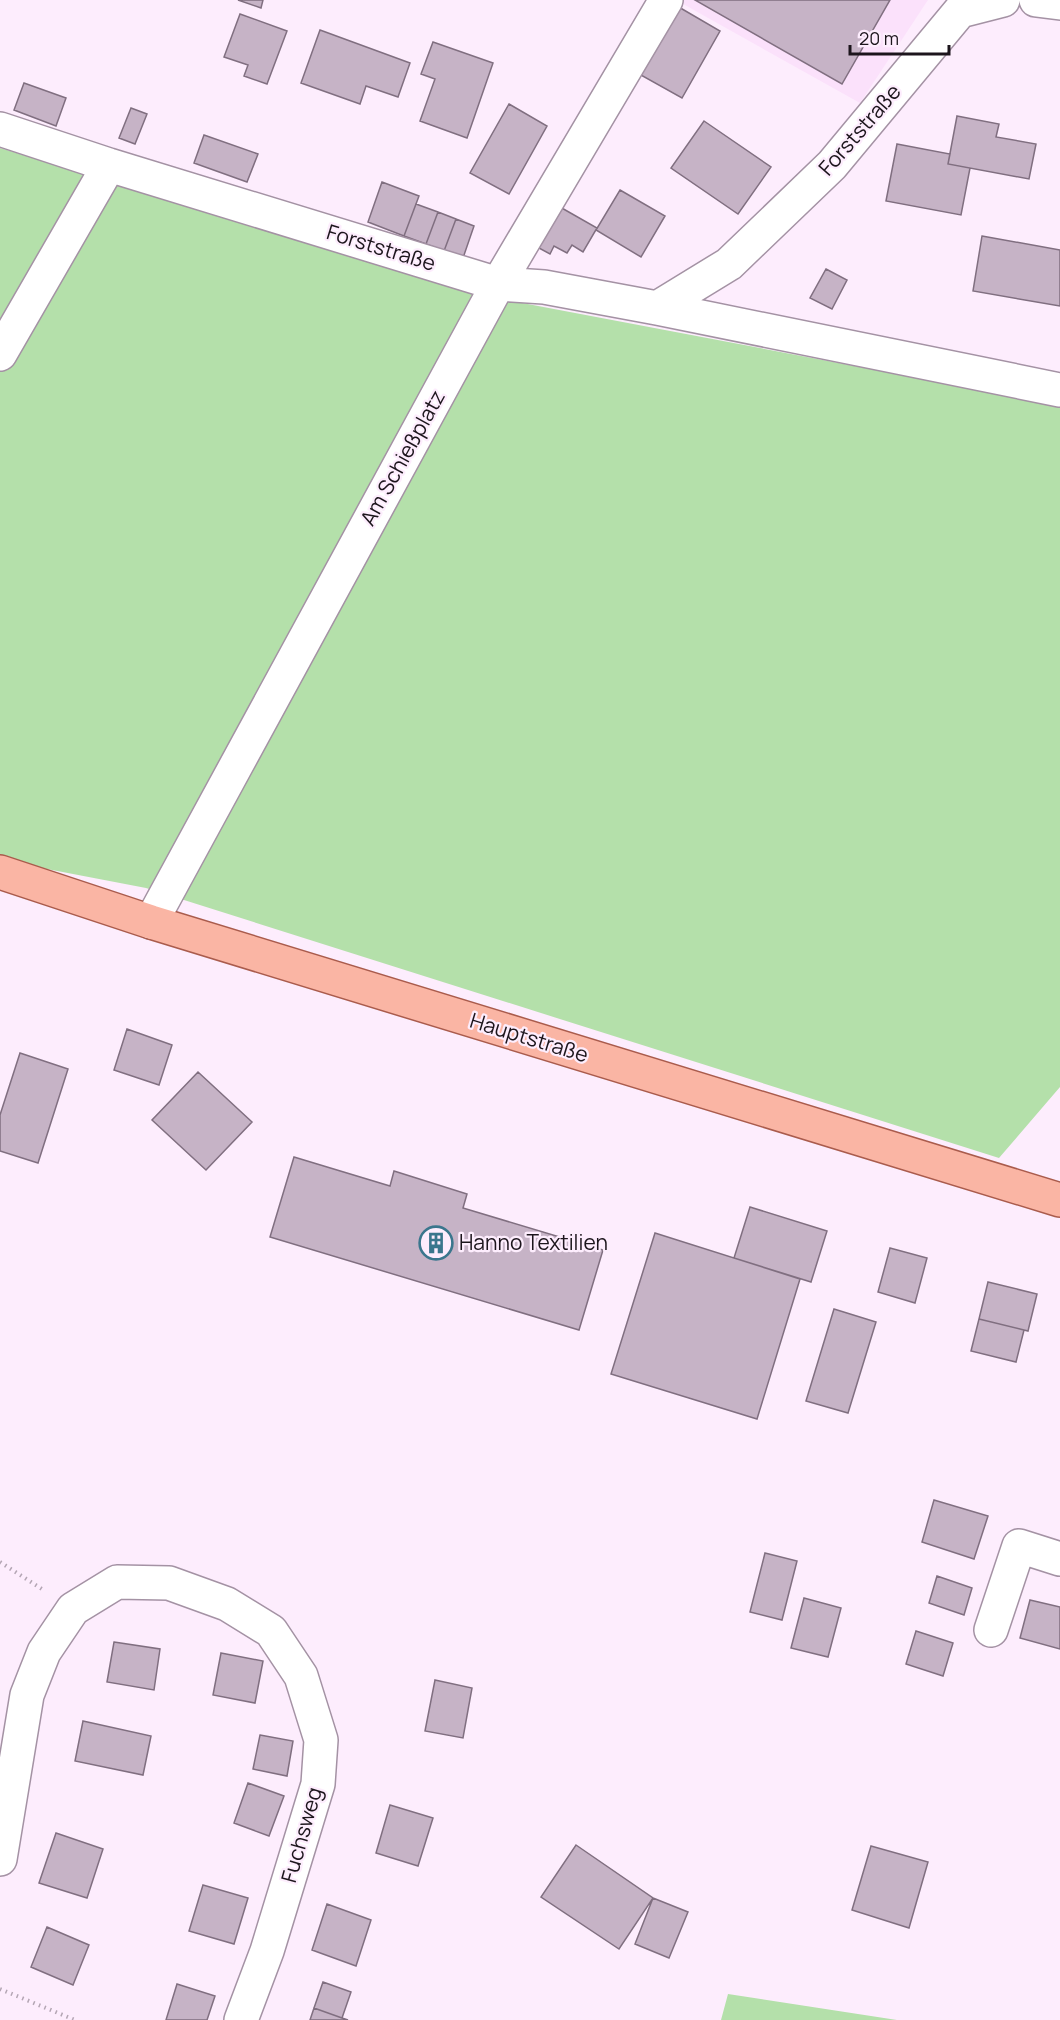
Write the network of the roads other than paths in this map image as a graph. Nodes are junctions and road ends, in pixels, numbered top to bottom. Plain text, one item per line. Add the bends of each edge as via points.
1 (666, 0) edge
2 (1003, 0) edge
3 (1036, 0) edge
4 (1060, 3) edge
5 (0, 129) edge
6 (109, 165) junction
7 (498, 284) junction
8 (657, 308) junction
9 (0, 354) edge
10 (1060, 390) edge
11 (0, 872) edge
12 (151, 922) junction
13 (1060, 1200) edge
14 (1060, 1559) edge
15 (991, 1630) dead end
16 (0, 1859) edge
17 (242, 2020) edge

1 - 7 street, Am Schießplatz
2 - 8 street, Forststraße via 960,11 824,174 729,264
3 - 4 street
5 - 6 street, Forststraße
6 - 7 street, Forststraße
6 - 9 street
7 - 8 street, Forststraße via 544,287
7 - 12 street, Am Schießplatz
8 - 10 street, Forststraße
11 - 12 main road, Hauptstraße
12 - 13 main road, Hauptstraße
14 - 15 street via 1019,1546
16 - 17 street, Fuchsweg via 27,1695 44,1652 74,1609 117,1582 169,1583 227,1604 271,1632 301,1676 321,1740 318,1784

